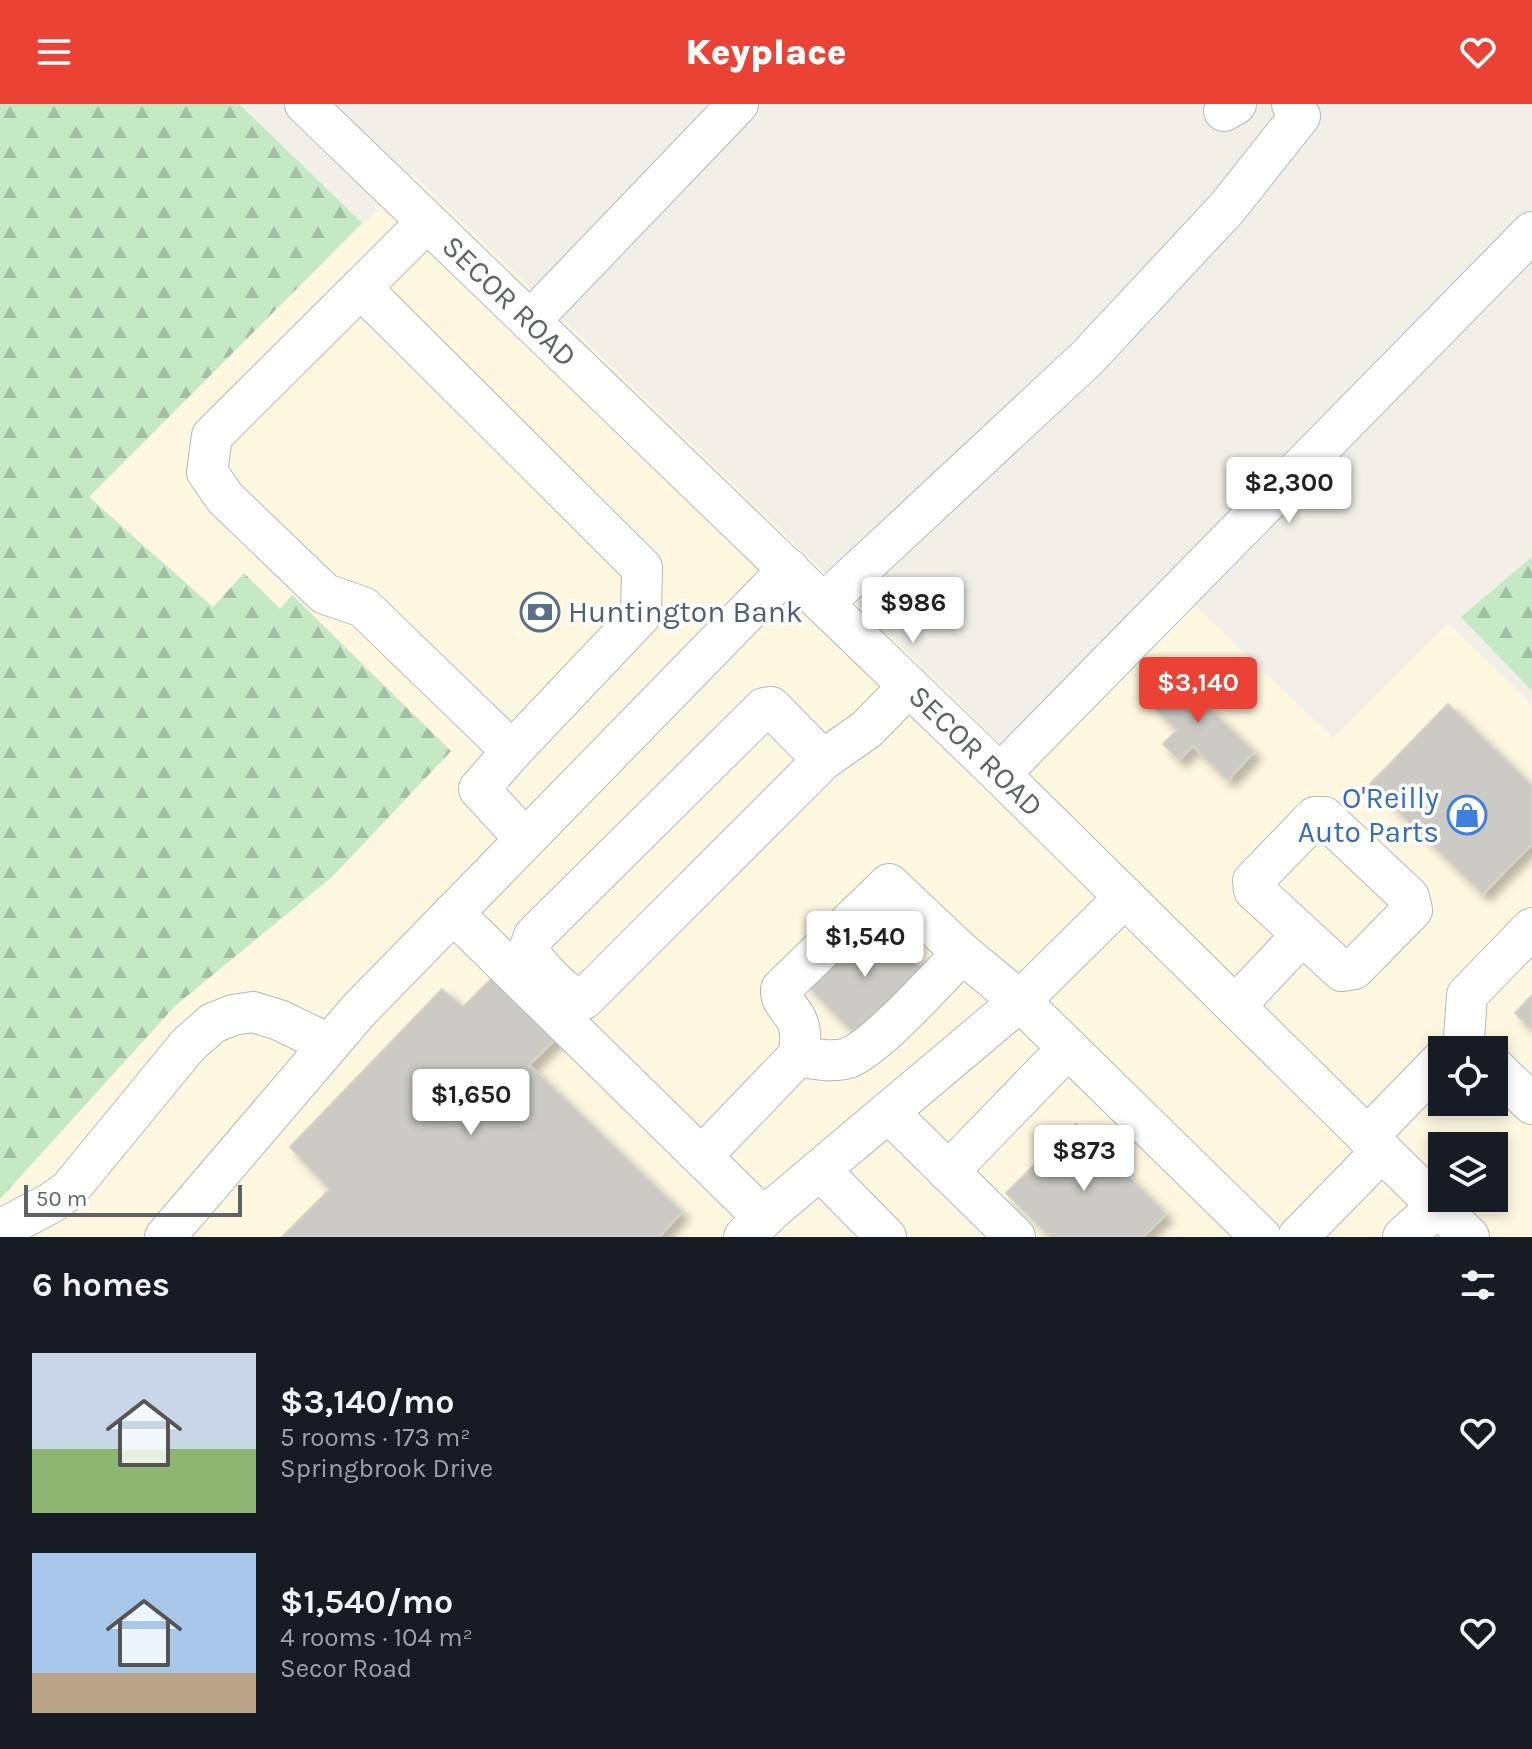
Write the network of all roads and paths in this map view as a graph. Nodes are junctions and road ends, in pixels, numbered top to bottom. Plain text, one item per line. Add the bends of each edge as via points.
1 (305, 104) edge
2 (738, 104) edge
3 (1292, 104) edge
4 (427, 222) junction
5 (1532, 232) edge
6 (361, 288) junction
7 (530, 321) junction
8 (789, 569) junction
9 (824, 603) junction
10 (909, 686) junction
11 (512, 751) junction
12 (823, 760) junction
13 (1000, 774) junction
14 (525, 839) junction
15 (1125, 897) junction
16 (453, 913) junction
17 (1532, 928) edge
18 (1302, 935) dead end
19 (962, 953) junction
20 (1020, 1001) junction
21 (1235, 1006) junction
22 (1460, 1036) edge
23 (329, 1044) junction
24 (1068, 1048) junction
25 (798, 1056) junction
26 (1508, 1081) edge
27 (1428, 1084) edge
28 (1532, 1104) edge
29 (888, 1112) junction
30 (1374, 1144) junction
31 (702, 1156) junction
32 (820, 1170) junction
33 (948, 1172) junction
34 (1428, 1196) edge
35 (1431, 1212) edge
36 (1444, 1212) edge
37 (0, 1230) edge
38 (754, 1231) edge
39 (165, 1237) edge
40 (886, 1237) edge
41 (1015, 1237) edge
42 (1261, 1237) edge
43 (1298, 1237) edge
44 (1403, 1237) edge
45 (1469, 1237) edge

1 - 4 street, SECOR ROAD
2 - 7 street
3 - 9 street via 1300,116 1227,208 1087,358
4 - 6 street
4 - 7 street, SECOR ROAD
5 - 13 street
6 - 11 street via 642,568 641,615
6 - 11 street via 212,436 207,472 225,498 325,594 363,607
7 - 8 street, SECOR ROAD
8 - 9 street, SECOR ROAD
8 - 14 street
9 - 10 street, SECOR ROAD
10 - 12 street via 867,729
10 - 13 street, SECOR ROAD
11 - 14 street via 479,789
12 - 12 street via 771,707 764,708 534,936 528,953 567,993 584,999
13 - 15 street, SECOR ROAD
14 - 16 street
15 - 20 street
15 - 21 street, SECOR ROAD
16 - 23 street
16 - 31 street
17 - 22 street via 1467,995
18 - 21 street
19 - 20 street
19 - 25 street via 857,1053 828,1060
19 - 25 street via 889,884 781,989 781,999 799,1028
20 - 24 street
20 - 29 street
21 - 30 street, SECOR ROAD
23 - 37 street via 253,1012 213,1023 188,1045 69,1190
23 - 39 street
24 - 33 street
24 - 42 street
25 - 31 street
26 - 28 street
27 - 30 street
29 - 32 street
29 - 33 street
30 - 34 street, SECOR ROAD
30 - 43 street
31 - 38 street
32 - 38 street
32 - 40 street
33 - 41 street
35 - 44 street
36 - 45 street, SECOR ROAD

